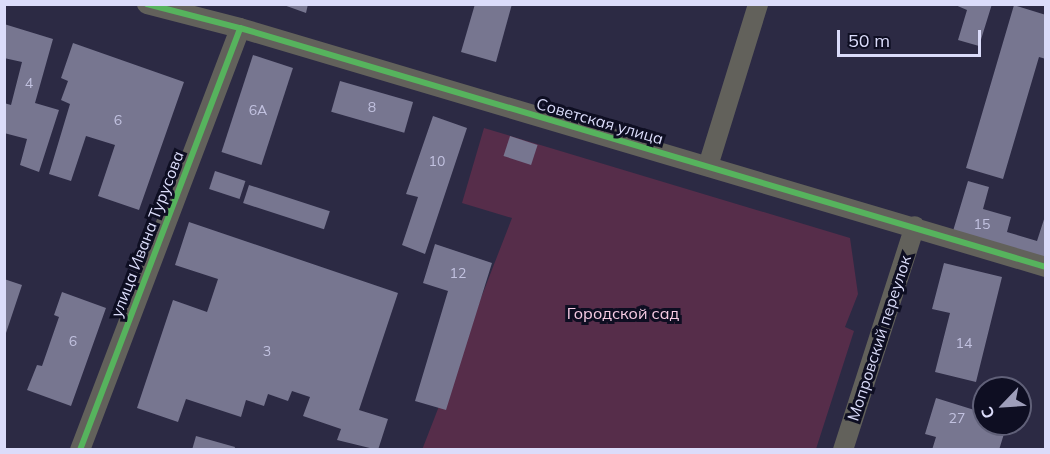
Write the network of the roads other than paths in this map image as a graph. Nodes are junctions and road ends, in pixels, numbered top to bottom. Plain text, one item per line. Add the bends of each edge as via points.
1 (147, 4) edge
2 (758, 4) edge
3 (188, 10) edge
4 (240, 28) junction
5 (708, 166) junction
6 (915, 226) junction
7 (1046, 267) edge
8 (80, 450) edge
9 (843, 450) edge

1 - 3 street, Советская улица
2 - 5 street
3 - 4 street, Советская улица
4 - 5 street, Советская улица
4 - 8 street, улица Ивана Турусова
5 - 6 street, Советская улица
6 - 7 street, Советская улица
6 - 9 street, Мопровский переулок

